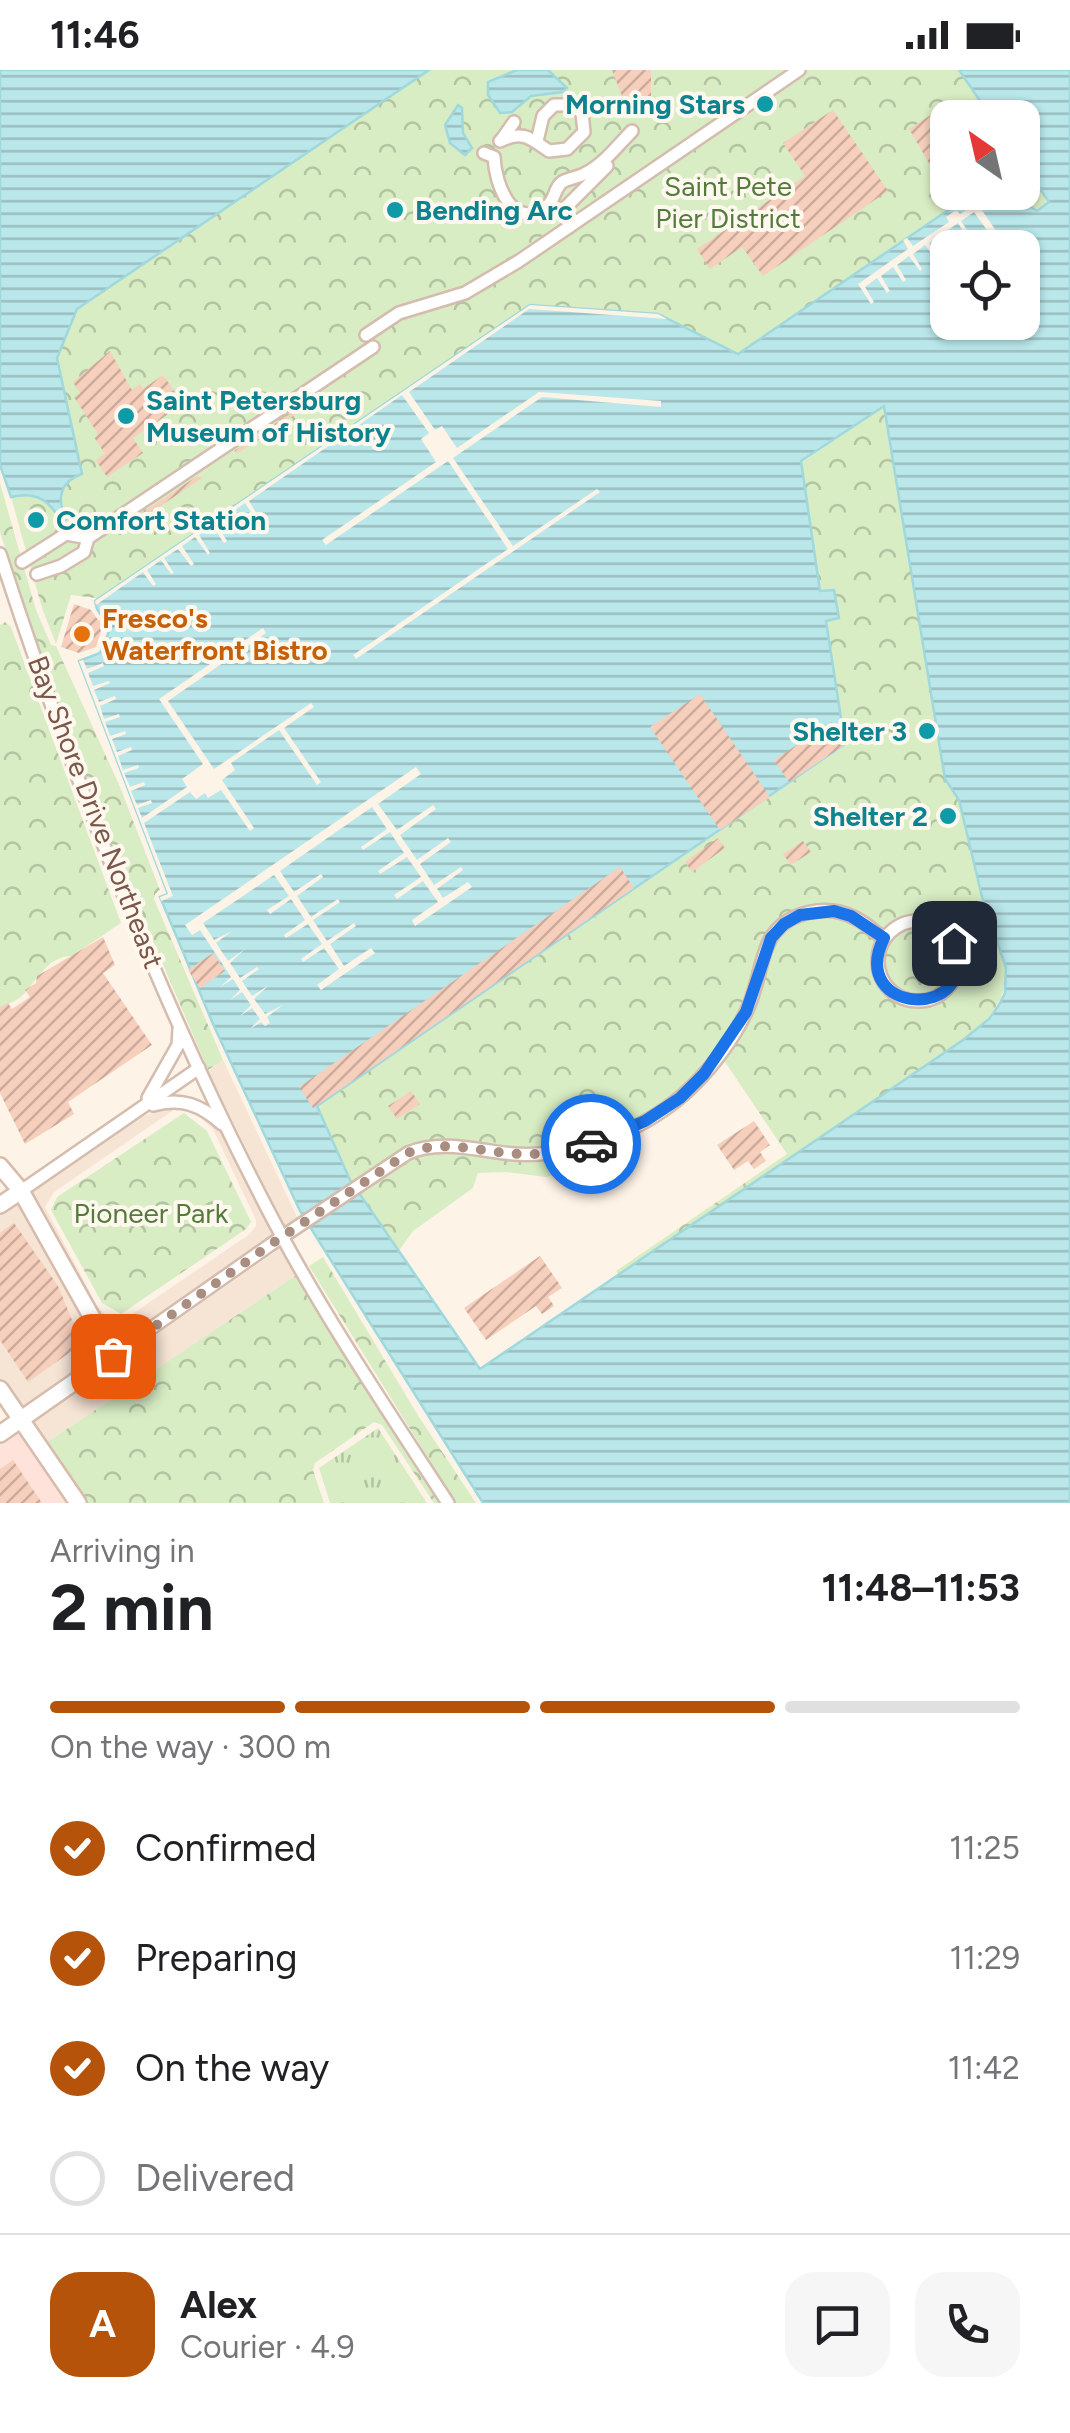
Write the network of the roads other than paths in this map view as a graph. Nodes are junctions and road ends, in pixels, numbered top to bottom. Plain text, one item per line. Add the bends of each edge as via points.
1 (799, 70) edge
2 (514, 122) dead end
3 (500, 141) junction
4 (537, 141) junction
5 (569, 227) junction
6 (366, 335) dead end
7 (373, 347) dead end
8 (88, 538) junction
9 (0, 554) edge
10 (22, 562) dead end
11 (37, 574) dead end
12 (13, 594) junction
13 (0, 603) edge
14 (884, 938) junction
15 (180, 1024) junction
16 (199, 1068) junction
17 (139, 1109) junction
18 (228, 1129) junction
19 (0, 1166) edge
20 (21, 1190) junction
21 (0, 1205) edge
22 (284, 1237) junction
23 (113, 1356) junction
24 (0, 1389) edge
25 (21, 1420) junction
26 (0, 1434) edge
27 (78, 1503) edge
28 (448, 1503) edge

1 - 5 street
2 - 3 street
3 - 4 street via 521,134
3 - 5 street via 489,155 497,182 506,202 530,212 548,205 562,182 594,169 633,135 565,208
4 - 4 street via 549,152 567,150 584,132 582,113 572,105 554,106 543,116
5 - 6 street via 465,293 399,313
7 - 8 street
8 - 10 street via 66,534
8 - 11 street via 84,552
9 - 12 street, Bay Shore Drive Northeast
12 - 13 street
12 - 15 street, Bay Shore Drive Northeast via 88,805
14 - 14 street via 878,965 890,990 915,1001 948,987 957,952 942,929 906,922
14 - 22 street via 834,911 800,915 771,938 746,1012 680,1098 625,1131 554,1153 429,1146 408,1153
15 - 16 street, Bay Shore Drive Northeast
15 - 17 street via 178,1045
16 - 17 street
16 - 18 street, Bay Shore Drive Northeast
17 - 18 street via 187,1102
17 - 20 street
18 - 22 street, Bay Shore Drive Northeast
19 - 20 street
20 - 21 street
20 - 23 street
22 - 23 street
22 - 28 street, Bay Shore Drive Northeast
23 - 25 street
24 - 25 street
25 - 26 street
25 - 27 street

